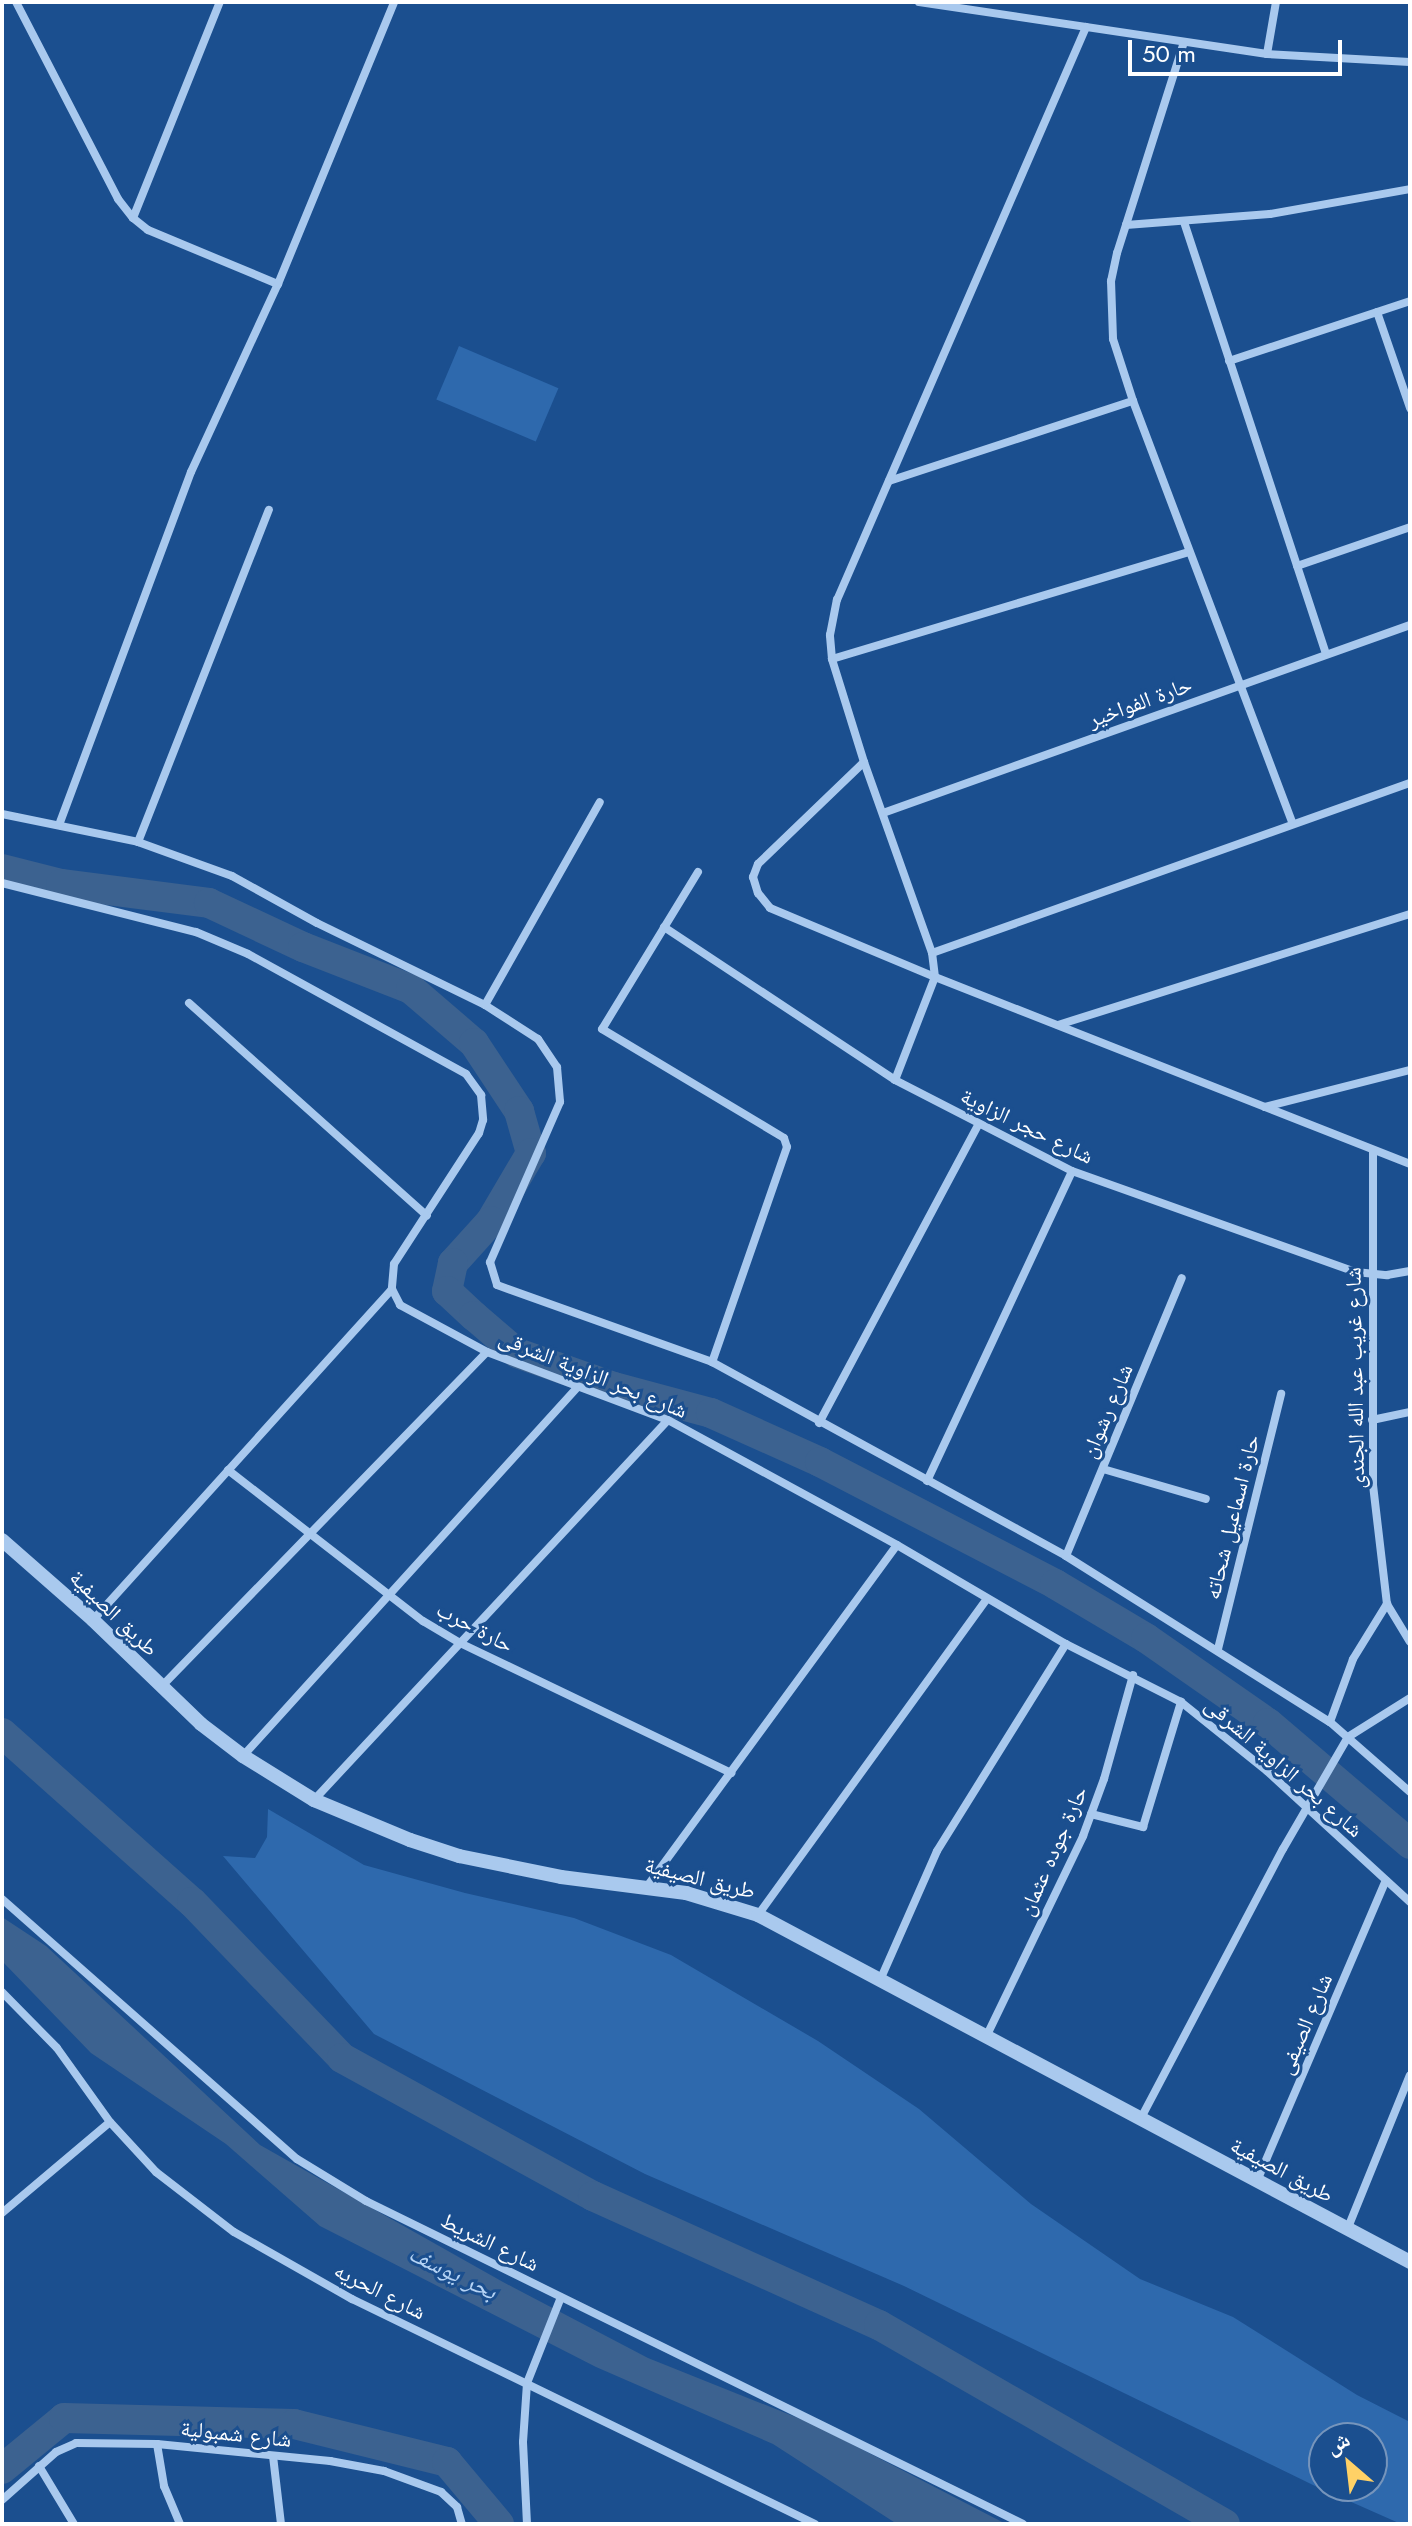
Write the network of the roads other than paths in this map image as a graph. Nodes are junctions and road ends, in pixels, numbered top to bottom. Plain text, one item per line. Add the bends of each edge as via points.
1 (16, 2) edge
2 (220, 2) edge
3 (394, 2) edge
4 (919, 2) edge
5 (1276, 2) edge
6 (1086, 27) junction
7 (1184, 42) junction
8 (1267, 54) junction
9 (1410, 62) edge
10 (1410, 189) edge
11 (133, 218) junction
12 (1184, 222) junction
13 (1126, 225) junction
14 (278, 284) junction
15 (1410, 301) edge
16 (1377, 312) junction
17 (1229, 361) junction
18 (1133, 401) junction
19 (1410, 408) edge
20 (889, 481) junction
21 (269, 510) dead end
22 (1410, 527) edge
23 (1189, 552) junction
24 (1297, 566) junction
25 (1410, 625) edge
26 (1326, 654) junction
27 (832, 659) junction
28 (1240, 685) junction
29 (864, 762) junction
30 (1410, 783) edge
31 (600, 802) dead end
32 (883, 813) junction
33 (2, 814) edge
34 (1293, 824) junction
35 (59, 825) junction
36 (138, 842) junction
37 (698, 872) dead end
38 (2, 883) edge
39 (1410, 914) edge
40 (664, 927) junction
41 (932, 953) junction
42 (935, 977) junction
43 (189, 1003) dead end
44 (485, 1005) junction
45 (1057, 1026) junction
46 (1410, 1070) edge
47 (895, 1080) junction
48 (1265, 1107) junction
49 (978, 1125) junction
50 (1373, 1151) junction
51 (1410, 1164) edge
52 (1072, 1171) junction
53 (427, 1216) junction
54 (1410, 1271) edge
55 (1371, 1275) junction
56 (1182, 1278) dead end
57 (392, 1289) junction
58 (487, 1352) junction
59 (712, 1362) junction
60 (577, 1388) junction
61 (1281, 1394) dead end
62 (1410, 1412) edge
63 (668, 1420) junction
64 (1372, 1420) junction
65 (819, 1423) junction
66 (1103, 1469) junction
67 (228, 1470) junction
68 (927, 1481) junction
69 (1206, 1499) dead end
70 (310, 1535) junction
71 (2, 1540) edge
72 (897, 1545) junction
73 (1066, 1556) junction
74 (388, 1597) junction
75 (987, 1599) junction
76 (1387, 1604) junction
77 (93, 1620) junction
78 (1410, 1642) edge
79 (460, 1643) junction
80 (1066, 1644) junction
81 (1218, 1649) junction
82 (1133, 1675) junction
83 (160, 1688) junction
84 (1410, 1698) edge
85 (1181, 1702) junction
86 (1330, 1722) junction
87 (1348, 1737) junction
88 (243, 1756) junction
89 (731, 1773) junction
90 (1410, 1792) edge
91 (314, 1800) junction
92 (1306, 1809) junction
93 (1091, 1814) junction
94 (1386, 1880) junction
95 (648, 1885) junction
96 (2, 1899) edge
97 (1410, 1902) edge
98 (758, 1915) junction
99 (881, 1978) junction
100 (2, 1992) edge
101 (987, 2035) junction
102 (1410, 2075) edge
103 (1141, 2118) junction
104 (110, 2122) junction
105 (1257, 2182) junction
106 (2, 2213) edge
107 (1347, 2230) junction
108 (1410, 2262) edge
109 (561, 2297) junction
110 (527, 2383) junction
111 (157, 2444) junction
112 (273, 2456) junction
113 (39, 2466) junction
114 (2, 2500) edge
115 (74, 2524) edge
116 (180, 2524) edge
117 (281, 2524) edge
118 (462, 2524) edge
119 (527, 2524) edge
120 (815, 2524) edge
121 (1023, 2524) edge

1 - 11 street via 118,199
2 - 11 street
3 - 14 street
4 - 6 street
5 - 8 street
6 - 7 street
6 - 20 street
7 - 8 street
7 - 13 street
8 - 9 street
10 - 12 street via 1270,214
11 - 14 street via 148,230
12 - 13 street
12 - 17 street
13 - 18 street via 1111,281 1110,310 1113,339
14 - 35 street via 191,472
15 - 16 street
16 - 17 street
16 - 19 street
17 - 24 street
18 - 20 street
18 - 23 street
20 - 27 street via 837,600 830,635
21 - 36 street
22 - 24 street
23 - 27 street
23 - 28 street
24 - 26 street
25 - 26 street, حارة الفواخير
26 - 28 street, حارة الفواخير
27 - 29 street
28 - 32 street, حارة الفواخير
28 - 34 street
29 - 32 street
29 - 42 street via 758,864 753,877 758,893 770,908
30 - 34 street
31 - 44 street
32 - 41 street
33 - 35 street, شارع بحر الزاوية الشرقى
34 - 41 street
35 - 36 street, شارع بحر الزاوية الشرقى
36 - 44 street, شارع بحر الزاوية الشرقى via 232,876
37 - 40 street
38 - 53 street via 196,932 248,954 466,1074 481,1095 483,1120
39 - 45 street
40 - 47 street, شارع حجر الزاوية
40 - 59 street via 602,1029 779,1132 787,1147
41 - 42 street
42 - 45 street
42 - 47 street
43 - 53 street
44 - 59 street, شارع بحر الزاوية الشرقى via 538,1039 557,1067 561,1084 555,1118 490,1262 492,1278 504,1290
45 - 48 street
46 - 48 street
47 - 49 street, شارع حجر الزاوية
48 - 50 street
49 - 52 street, شارع حجر الزاوية
49 - 65 street
50 - 51 street
50 - 55 street, شارع غريب عبد الله الجندى
52 - 55 street, شارع حجر الزاوية
52 - 68 street
53 - 57 street via 394,1264
54 - 55 street, شارع حجر الزاوية
55 - 64 street, شارع غريب عبد الله الجندى
56 - 66 street, شارع رشوان
57 - 58 street, شارع بحر الزاوية الشرقى via 407,1310
57 - 67 street
58 - 60 street, شارع بحر الزاوية الشرقى
58 - 70 street
59 - 65 street, شارع بحر الزاوية الشرقى
60 - 63 street, شارع بحر الزاوية الشرقى
60 - 74 street
61 - 81 street, حارة اسماعيل شحاته
62 - 64 street
63 - 72 street, شارع بحر الزاوية الشرقى
63 - 79 street
64 - 76 street, شارع غريب عبد الله الجندى via 1373,1485
65 - 68 street, شارع بحر الزاوية الشرقى
66 - 69 street
66 - 73 street, شارع رشوان
67 - 70 street, حارة حرب
67 - 77 street
68 - 73 street, شارع بحر الزاوية الشرقى
70 - 74 street, حارة حرب
70 - 83 street
71 - 77 street, طريق الصيفية
72 - 75 street, شارع بحر الزاوية الشرقى
72 - 89 street
73 - 81 street, شارع بحر الزاوية الشرقى
74 - 79 street, حارة حرب
74 - 88 street
75 - 80 street, شارع بحر الزاوية الشرقى
75 - 98 street
76 - 78 street, شارع غريب عبد الله الجندى
76 - 86 street via 1353,1659
77 - 83 street, طريق الصيفية
79 - 89 street, حارة حرب
79 - 91 street
80 - 82 street, شارع بحر الزاوية الشرقى
80 - 99 street via 937,1851
81 - 86 street, شارع بحر الزاوية الشرقى
82 - 85 street, شارع بحر الزاوية الشرقى
82 - 93 street, حارة جوده عثمان
83 - 88 street, طريق الصيفية
84 - 87 street
85 - 92 street, شارع بحر الزاوية الشرقى
85 - 93 street via 1143,1827
86 - 87 street, شارع بحر الزاوية الشرقى
87 - 90 street, شارع بحر الزاوية الشرقى
87 - 92 street
88 - 91 street, طريق الصيفية
89 - 95 street
91 - 95 street, طريق الصيفية via 459,1856 561,1877
92 - 94 street, شارع بحر الزاوية الشرقى
92 - 103 street
93 - 101 street, حارة جوده عثمان
94 - 97 street, شارع بحر الزاوية الشرقى
94 - 105 street, شارع الصيفى
95 - 98 street, طريق الصيفية
96 - 109 street, شارع الشريط via 297,2159 366,2201
98 - 99 street, طريق الصيفية
99 - 101 street, طريق الصيفية
100 - 104 street, شارع الحريه via 57,2048
101 - 103 street, طريق الصيفية
102 - 107 street
103 - 105 street, طريق الصيفية
104 - 106 street
104 - 110 street, شارع الحريه via 168,2184 234,2232 352,2299
105 - 107 street, طريق الصيفية
107 - 108 street, طريق الصيفية
109 - 110 street
109 - 121 street, شارع الشريط
110 - 119 street
110 - 120 street, شارع الحريه
111 - 112 street, شارع شمبولية
111 - 113 street, شارع شمبولية via 76,2443
111 - 116 street via 164,2486
112 - 117 street
112 - 118 street, شارع شمبولية via 384,2471 441,2492 457,2507
113 - 114 street, شارع شمبولية
113 - 115 street

